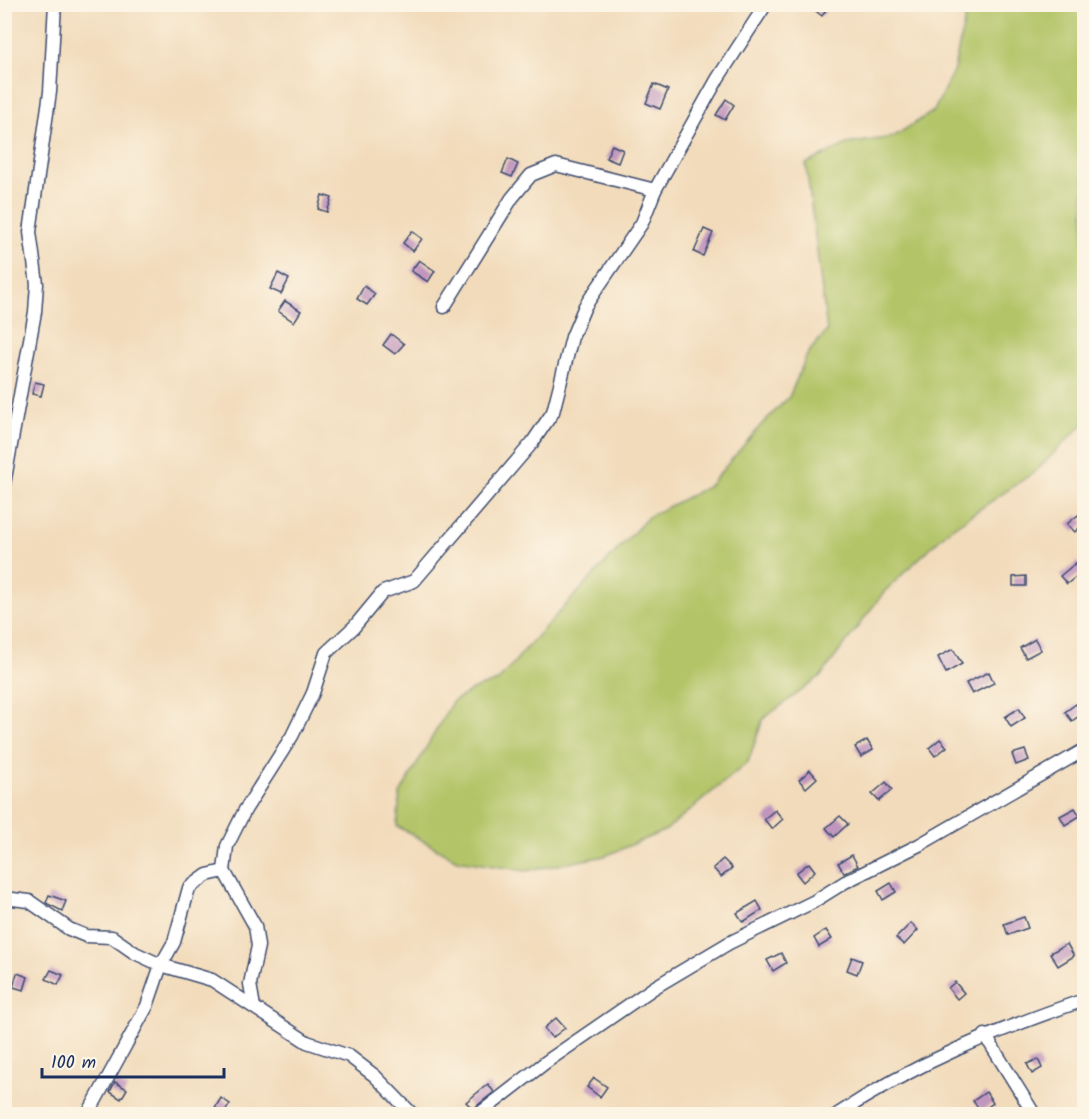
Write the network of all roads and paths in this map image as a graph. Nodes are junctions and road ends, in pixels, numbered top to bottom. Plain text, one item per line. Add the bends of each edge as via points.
1 (55, 4) edge
2 (766, 4) edge
3 (656, 190) junction
4 (444, 307) dead end
5 (4, 484) edge
6 (1084, 750) edge
7 (224, 871) junction
8 (4, 898) edge
9 (161, 965) junction
10 (1084, 1000) edge
11 (254, 1007) junction
12 (985, 1035) junction
13 (88, 1114) edge
14 (412, 1114) edge
15 (479, 1114) edge
16 (838, 1114) edge
17 (1034, 1114) edge

1 - 5 street via 50,92 30,232 37,284 35,312
2 - 3 street via 718,78
3 - 4 street via 556,165 531,175 512,198
3 - 7 street via 642,223 585,306 572,337 553,412 532,443 414,581 383,592 326,653 313,693 292,736 227,846
6 - 15 street via 948,829 739,938 664,982 546,1062
7 - 9 street via 207,875 189,888 174,942
7 - 11 street via 255,926 258,946 250,984
8 - 9 street via 29,901 69,929 86,936 112,937 135,954
9 - 11 street via 212,980
9 - 13 street via 147,1006
10 - 12 street
11 - 14 street via 307,1042 350,1056
12 - 16 street via 912,1069
12 - 17 street

